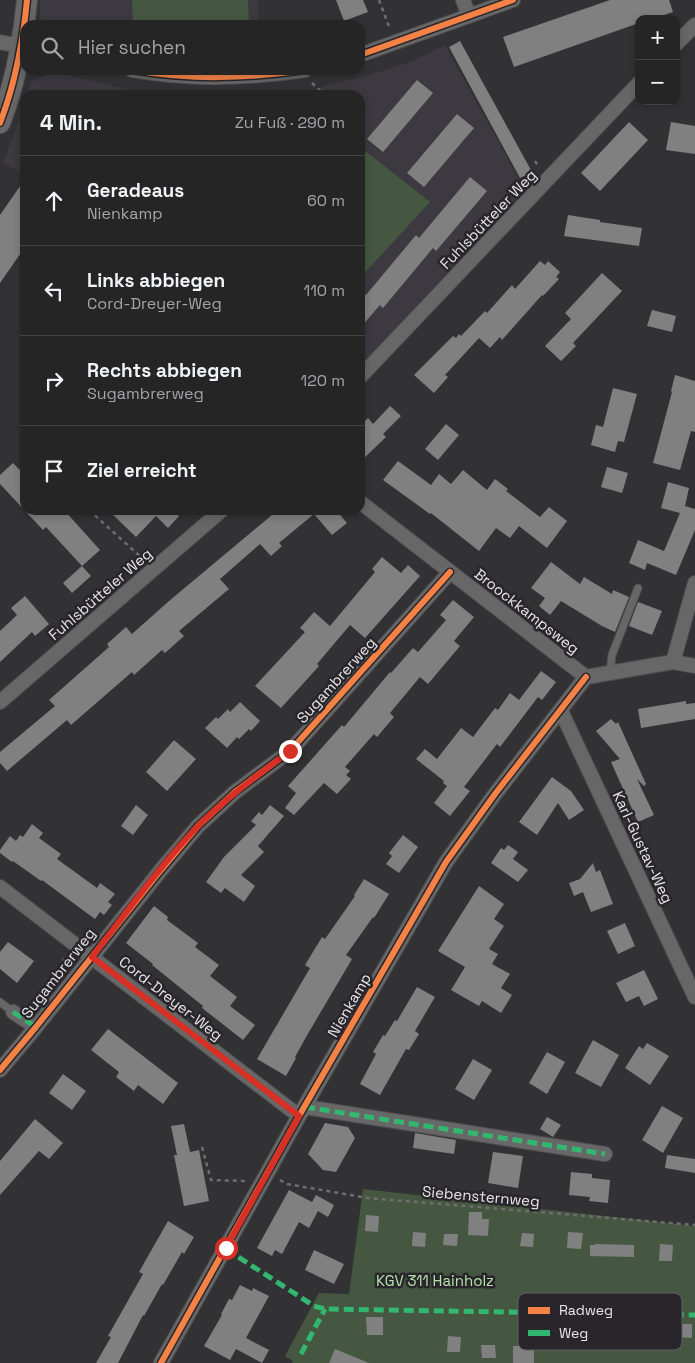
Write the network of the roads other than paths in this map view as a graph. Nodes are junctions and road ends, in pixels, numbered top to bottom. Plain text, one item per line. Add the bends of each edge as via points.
1 (27, 0) edge
2 (463, 0) edge
3 (513, 0) edge
4 (469, 16) junction
5 (25, 20) edge
6 (695, 25) edge
7 (680, 40) edge
8 (0, 42) edge
9 (20, 45) edge
10 (365, 53) edge
11 (20, 57) edge
12 (174, 75) edge
13 (265, 75) edge
14 (635, 87) edge
15 (0, 123) edge
16 (365, 372) edge
17 (365, 506) edge
18 (216, 515) edge
19 (450, 572) junction
20 (695, 583) edge
21 (638, 588) dead end
22 (673, 662) junction
23 (695, 666) edge
24 (610, 673) junction
25 (586, 677) junction
26 (0, 702) edge
27 (561, 710) junction
28 (0, 887) edge
29 (92, 957) junction
30 (695, 997) edge
31 (0, 1002) edge
32 (13, 1012) joint
33 (36, 1027) junction
34 (0, 1070) edge
35 (302, 1112) junction
36 (605, 1154) dead end
37 (161, 1363) edge

1 - 5 main road
2 - 4 street
3 - 4 street
4 - 10 street
6 - 7 street
8 - 9 street
11 - 15 main road
12 - 13 street
14 - 16 street, Fuhlsbütteler Weg
17 - 19 street, Broockkampsweg
18 - 26 street, Fuhlsbütteler Weg
19 - 25 street, Broockkampsweg
19 - 29 street, Sugambrerweg via 290,751 235,792 198,826
20 - 22 street
21 - 24 lane via 612,655
22 - 23 street
22 - 24 street
24 - 25 street
25 - 27 street, Nienkamp
27 - 30 street, Karl-Gustav-Weg
27 - 35 street, Nienkamp via 446,862
28 - 29 street, Cord-Dreyer-Weg
29 - 33 street, Sugambrerweg
29 - 35 street, Cord-Dreyer-Weg
31 - 32 lane
32 - 33 street
33 - 34 street, Sugambrerweg
35 - 36 street, Cord-Dreyer-Weg
35 - 37 street, Nienkamp

